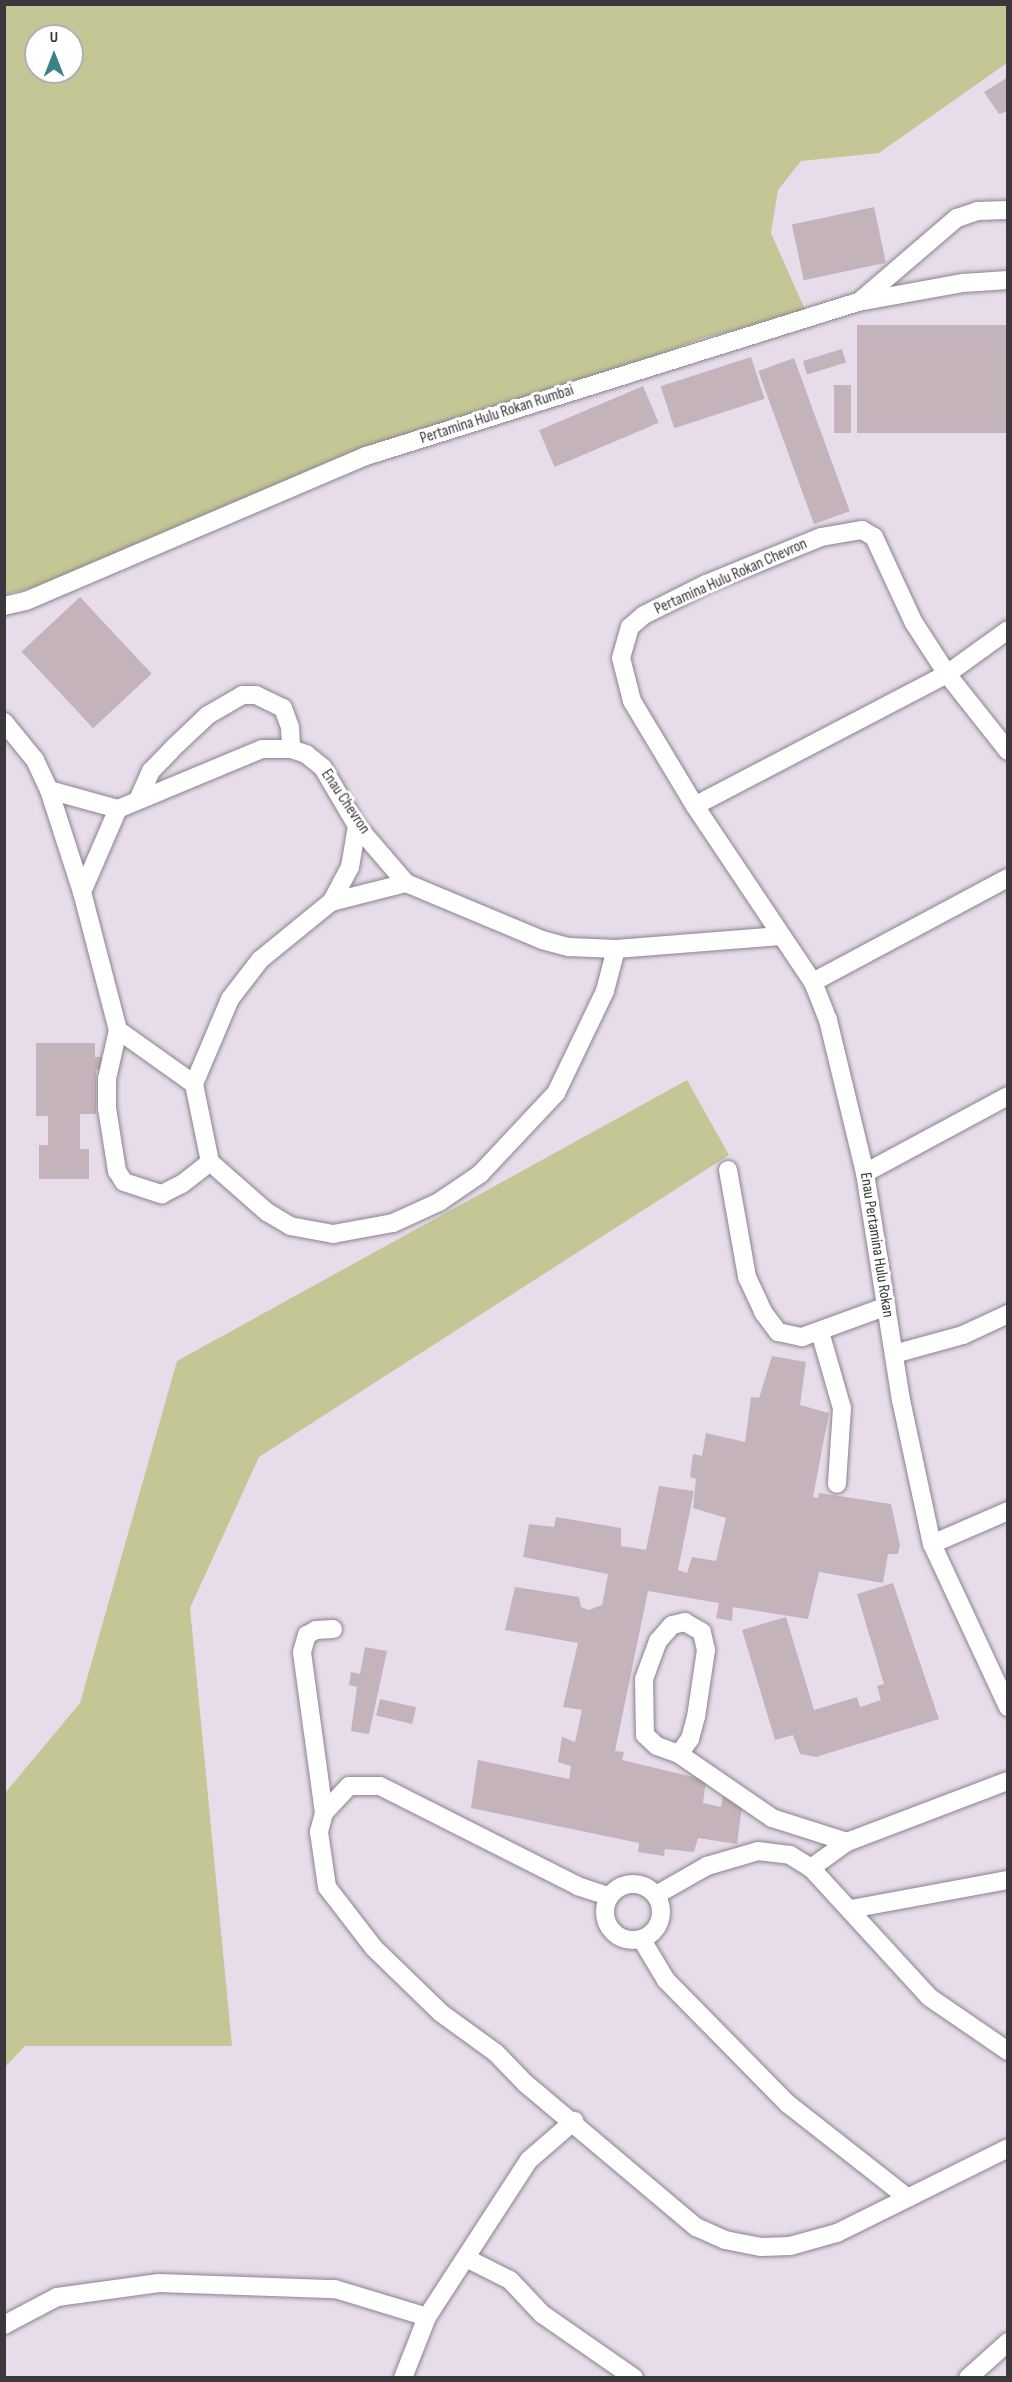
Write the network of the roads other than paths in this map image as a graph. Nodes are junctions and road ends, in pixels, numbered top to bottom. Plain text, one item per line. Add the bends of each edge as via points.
1 (1008, 210) edge
2 (1008, 280) edge
3 (858, 302) junction
4 (4, 606) edge
5 (1008, 630) edge
6 (947, 674) junction
7 (4, 722) edge
8 (291, 749) junction
9 (1008, 751) edge
10 (49, 790) junction
11 (138, 800) junction
12 (695, 806) junction
13 (118, 809) junction
14 (357, 826) junction
15 (1008, 878) edge
16 (406, 883) junction
17 (82, 892) junction
18 (331, 902) junction
19 (780, 936) junction
20 (616, 949) junction
21 (813, 982) junction
22 (118, 1030) junction
23 (194, 1084) junction
24 (1008, 1096) edge
25 (210, 1162) junction
26 (728, 1170) dead end
27 (865, 1173) junction
28 (886, 1306) junction
29 (1008, 1314) edge
30 (820, 1332) junction
31 (894, 1354) junction
32 (837, 1484) dead end
33 (1008, 1511) edge
34 (933, 1544) junction
35 (333, 1629) dead end
36 (1008, 1707) edge
37 (679, 1754) junction
38 (1008, 1781) edge
39 (324, 1813) junction
40 (847, 1842) junction
41 (811, 1868) junction
42 (1008, 1880) edge
43 (656, 1895) junction
44 (608, 1896) junction
45 (850, 1909) junction
46 (642, 1940) junction
47 (1008, 2050) edge
48 (574, 2121) junction
49 (1008, 2148) edge
50 (908, 2198) junction
51 (466, 2258) junction
52 (427, 2317) junction
53 (4, 2325) edge
54 (1008, 2342) edge
55 (403, 2378) edge
56 (634, 2378) edge
57 (968, 2378) edge

1 - 3 street via 976,211 957,218
2 - 3 street, Pertamina Hulu Rokan Rumbai via 963,283
3 - 4 street, Pertamina Hulu Rokan Rumbai via 366,456 26,601
5 - 6 street
6 - 9 street, Pertamina Hulu Rokan Chevron
6 - 12 street
6 - 12 street, Pertamina Hulu Rokan Chevron via 914,623 874,537 862,530 821,537 706,584 644,615 630,627 623,641 622,673 644,723
7 - 10 street via 35,760
8 - 11 street via 262,749
8 - 11 street via 290,727 283,708 256,695 242,695 208,715 172,749 151,771
8 - 14 street, Enau Chevron via 322,768
10 - 13 street
10 - 17 street
11 - 13 street
12 - 19 street, Enau Pertamina Hulu Rokan
13 - 17 street
14 - 16 street, Enau Chevron
14 - 18 street via 350,867
15 - 21 street
16 - 18 street
16 - 20 street, Enau Chevron via 542,940 570,947
17 - 22 street
18 - 23 street via 261,960 230,999
19 - 20 street, Enau Chevron
19 - 21 street, Enau Pertamina Hulu Rokan
20 - 25 street via 605,992 556,1093 480,1174 439,1202 393,1223 333,1234 290,1226 267,1212
21 - 27 street, Enau Pertamina Hulu Rokan via 839,1059
22 - 23 street
22 - 25 street via 107,1079 107,1108 117,1171 124,1182 162,1194
23 - 25 street
24 - 27 street
26 - 30 street via 747,1277 763,1311 778,1332 802,1337
27 - 28 street, Enau Pertamina Hulu Rokan
28 - 30 street
28 - 31 street, Enau Pertamina Hulu Rokan
29 - 31 street via 963,1335
30 - 32 street via 842,1408
31 - 34 street, Enau Pertamina Hulu Rokan
33 - 34 street
34 - 36 street, Enau Pertamina Hulu Rokan
35 - 39 street via 308,1635 302,1652
37 - 37 street via 657,1746 645,1735 642,1704 644,1679 658,1641 672,1626 685,1622 702,1632 706,1650 693,1728
37 - 40 street via 772,1818
38 - 40 street
39 - 44 street via 349,1786 380,1786 578,1886
39 - 48 street via 319,1832 327,1887 374,1948 441,2013
40 - 41 street
41 - 43 street via 790,1855 758,1851 707,1866
41 - 45 street
42 - 45 street
43 - 44 street via 641,1884 623,1885
43 - 46 street via 662,1912 657,1929
44 - 46 street via 604,1910 610,1929 628,1941
45 - 47 street via 929,1997
46 - 50 street via 666,1980 788,2104
48 - 50 street via 696,2227 725,2240 761,2247 790,2246 837,2233
48 - 51 street via 529,2160
49 - 50 street
51 - 52 street
51 - 56 street via 510,2280 543,2314
52 - 53 street via 335,2289 159,2283 57,2296
52 - 55 street
54 - 57 street

